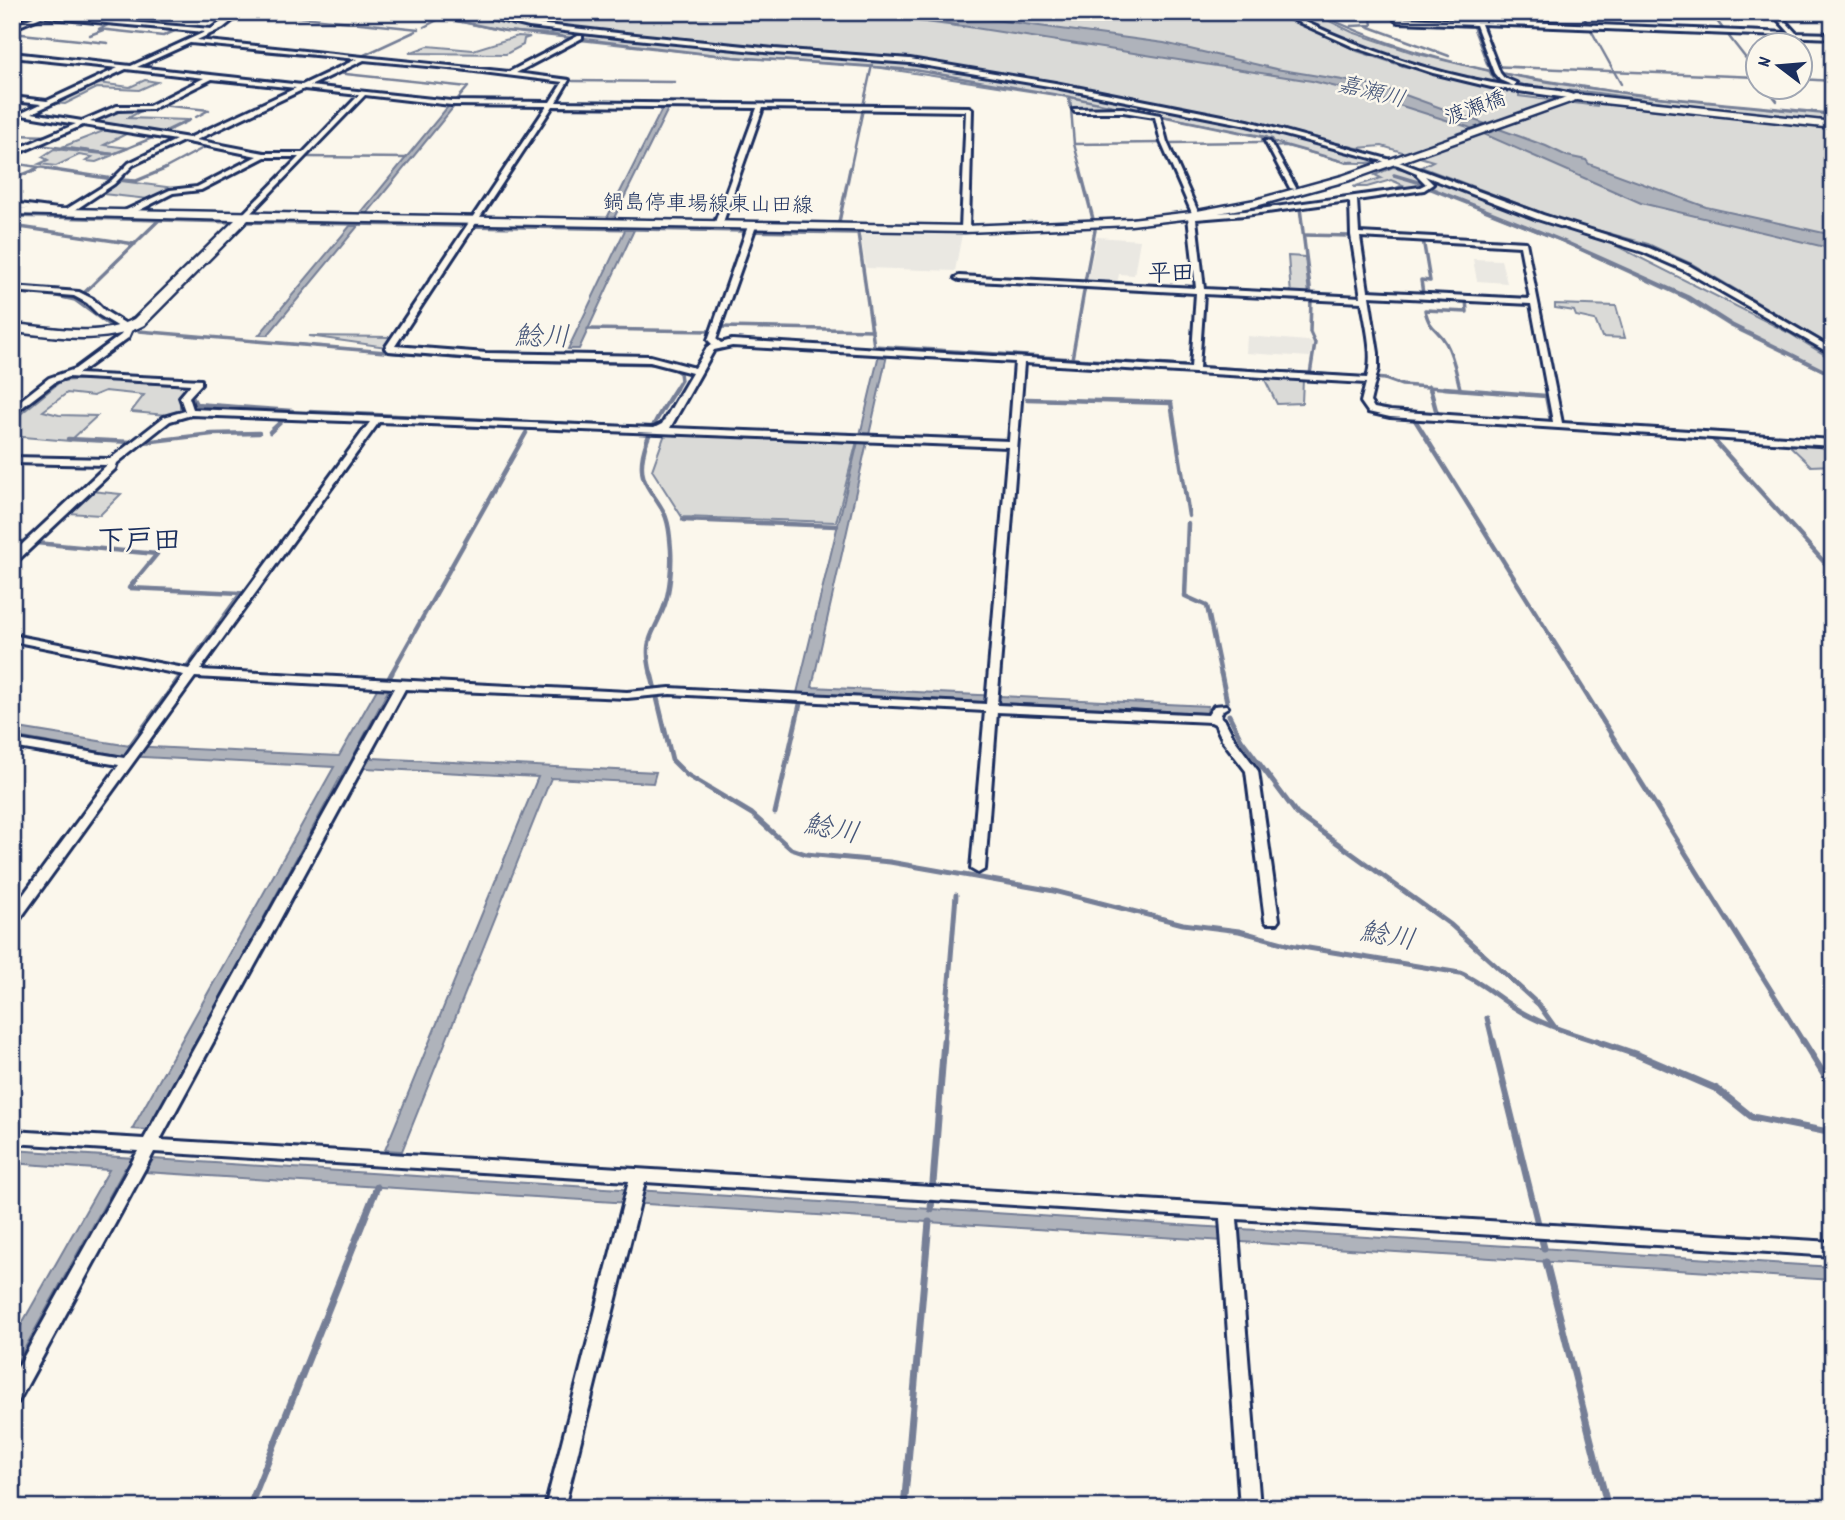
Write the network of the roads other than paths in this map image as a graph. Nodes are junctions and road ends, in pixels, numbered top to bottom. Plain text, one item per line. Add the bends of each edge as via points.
1 (240, 12) edge
2 (468, 12) edge
3 (1279, 12) edge
4 (1474, 12) edge
5 (1774, 12) edge
6 (12, 13) edge
7 (42, 16) junction
8 (1399, 17) edge
9 (1476, 22) junction
10 (528, 25) junction
11 (12, 27) edge
12 (212, 31) junction
13 (1726, 32) joint
14 (1792, 32) edge
15 (1744, 33) edge
16 (1814, 35) edge
17 (626, 36) junction
18 (1833, 36) edge
19 (580, 37) junction
20 (189, 41) junction
21 (12, 55) edge
22 (362, 58) junction
23 (130, 66) junction
24 (510, 73) junction
25 (213, 76) junction
26 (302, 86) junction
27 (1538, 91) junction
28 (364, 93) junction
29 (1573, 97) junction
30 (12, 99) edge
31 (48, 103) junction
32 (552, 104) junction
33 (761, 106) junction
34 (1075, 110) dead end
35 (83, 124) junction
36 (1833, 125) edge
37 (187, 139) junction
38 (1267, 142) dead end
39 (12, 154) edge
40 (264, 155) junction
41 (304, 155) junction
42 (1393, 161) junction
43 (1414, 169) junction
44 (1293, 188) dead end
45 (1347, 199) junction
46 (12, 205) edge
47 (12, 211) edge
48 (66, 212) junction
49 (125, 214) junction
50 (1193, 215) junction
51 (245, 218) junction
52 (471, 225) junction
53 (718, 225) junction
54 (751, 229) junction
55 (965, 229) junction
56 (1355, 235) junction
57 (959, 278) dead end
58 (12, 289) edge
59 (1200, 291) junction
60 (1365, 297) junction
61 (1534, 302) junction
62 (12, 328) edge
63 (128, 329) junction
64 (718, 345) junction
65 (1833, 353) edge
66 (1020, 359) junction
67 (1195, 370) junction
68 (697, 372) junction
69 (67, 374) junction
70 (1371, 378) junction
71 (12, 412) edge
72 (190, 412) junction
73 (377, 419) junction
74 (1558, 423) junction
75 (659, 430) junction
76 (1833, 443) edge
77 (1013, 444) junction
78 (12, 460) edge
79 (112, 462) junction
80 (12, 560) edge
81 (12, 638) edge
82 (191, 673) junction
83 (401, 685) junction
84 (665, 691) joint
85 (638, 695) joint
86 (1222, 706) dead end
87 (992, 709) junction
88 (1213, 718) junction
89 (12, 743) edge
90 (127, 760) junction
91 (978, 869) dead end
92 (12, 920) edge
93 (1272, 920) dead end
94 (12, 1137) edge
95 (151, 1145) junction
96 (638, 1177) junction
97 (932, 1195) joint
98 (1228, 1219) junction
99 (1540, 1232) joint
100 (1230, 1246) joint
101 (1833, 1249) edge
102 (12, 1396) edge
103 (554, 1508) edge
104 (1250, 1508) edge

1 - 12 street
2 - 10 street
3 - 27 street via 1394,62 1485,84
4 - 9 street
5 - 14 street
6 - 7 street
7 - 11 street
7 - 12 street
8 - 9 street
9 - 13 street
9 - 27 street via 1495,68 1508,82
10 - 17 street
10 - 19 street
12 - 20 street
13 - 15 street
16 - 18 street
17 - 19 street
17 - 42 street via 874,57 959,69 1248,123
19 - 24 street
20 - 22 street
20 - 23 street
21 - 23 street
22 - 24 street
22 - 26 street
23 - 25 street
23 - 31 street
24 - 32 street via 567,81
25 - 26 street
25 - 35 street via 150,108 117,108
26 - 28 street
26 - 37 street
27 - 29 street
28 - 32 street via 452,103
28 - 41 street
29 - 36 main road
29 - 42 main road, 渡瀬橋
30 - 31 street
31 - 35 street via 24,114
32 - 33 street
32 - 52 street
33 - 53 street
33 - 55 street via 969,109
34 - 50 street via 1123,110 1157,116
35 - 37 street
35 - 39 street
37 - 40 street
37 - 48 street via 131,164 112,183
38 - 44 street
40 - 41 street
40 - 49 street via 199,189 172,191
41 - 51 street
42 - 43 street
42 - 50 main road, 鍋島停車場線東山田線 via 1305,191
43 - 45 street via 1426,178 1427,187
43 - 65 street via 1540,217 1647,250 1687,268
45 - 50 street
45 - 56 street via 1353,200
46 - 48 street
47 - 48 main road, 鍋島停車場線東山田線
48 - 49 main road, 鍋島停車場線東山田線
49 - 51 main road, 鍋島停車場線東山田線
50 - 55 main road, 鍋島停車場線東山田線 via 1080,226
50 - 59 street
51 - 52 main road, 鍋島停車場線東山田線
51 - 63 main road
52 - 53 main road, 鍋島停車場線東山田線
52 - 68 street via 389,348 486,356 650,359
53 - 54 main road, 鍋島停車場線東山田線
54 - 55 main road, 鍋島停車場線東山田線
54 - 64 street via 712,340
56 - 60 street
56 - 61 street via 1522,244
57 - 59 street
58 - 63 street via 76,294
59 - 60 street
59 - 67 street
60 - 61 street
60 - 70 street via 1374,354
61 - 74 street
62 - 63 main road via 101,333
63 - 69 street via 78,371
64 - 66 street via 732,342
64 - 68 street via 711,348
66 - 67 street
66 - 77 street
67 - 70 street
68 - 75 street
69 - 71 street via 52,380
69 - 72 street via 198,382 184,397
70 - 74 street via 1365,402 1377,412
72 - 73 street
72 - 79 street via 167,419
73 - 75 street
73 - 82 street
74 - 76 street
75 - 77 street
77 - 87 street
78 - 79 street
79 - 80 street
81 - 82 street
82 - 83 street
82 - 90 street
83 - 85 street
83 - 95 street
84 - 85 street
84 - 87 street
86 - 88 street
87 - 88 street
87 - 91 street
88 - 93 street via 1252,771
89 - 90 street
90 - 92 street
94 - 95 street
95 - 96 street
95 - 102 street
96 - 97 street
96 - 103 street
97 - 98 street
98 - 99 street
98 - 100 street
99 - 101 street
100 - 104 street

